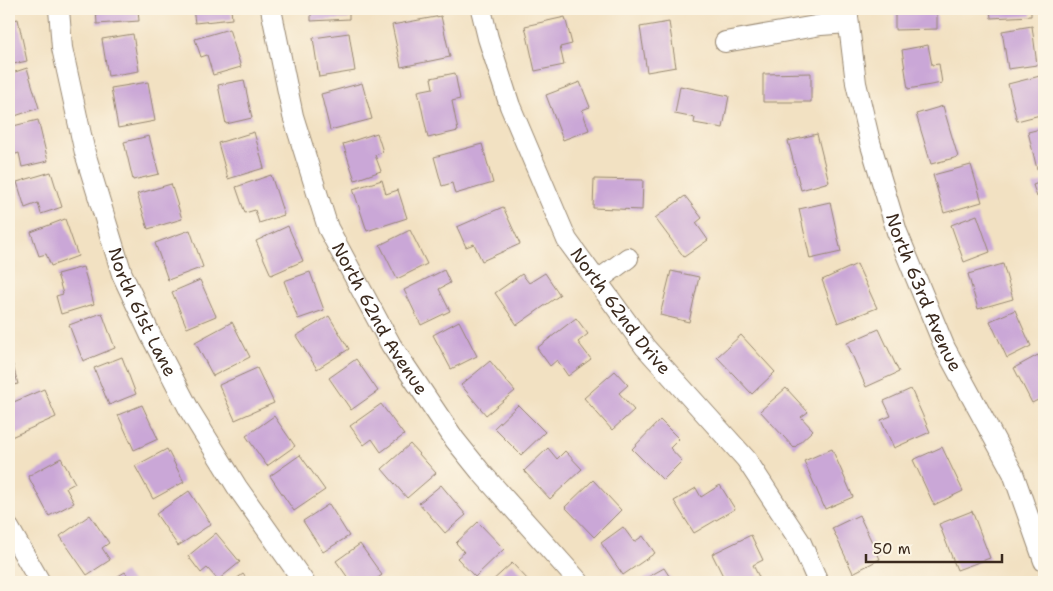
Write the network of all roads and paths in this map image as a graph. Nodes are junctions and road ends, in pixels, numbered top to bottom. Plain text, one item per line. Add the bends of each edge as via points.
1 (59, 9) edge
2 (271, 9) edge
3 (481, 9) edge
4 (847, 16) edge
5 (725, 42) dead end
6 (628, 258) dead end
7 (596, 281) junction
8 (9, 528) edge
9 (1044, 561) edge
10 (40, 582) edge
11 (304, 582) edge
12 (579, 582) edge
13 (818, 582) edge

1 - 11 street, North 61st Lane via 62,48 85,153 122,274 190,411 237,487
2 - 12 street, North 62nd Avenue via 293,116 328,228 391,345 455,440
3 - 7 street, North 62nd Drive via 510,106 567,240
4 - 5 street via 821,25
4 - 9 street, North 63rd Avenue via 856,84 897,232 945,348 1013,473
6 - 7 street
7 - 13 street, North 62nd Drive via 645,347 746,458 800,543
8 - 10 street

